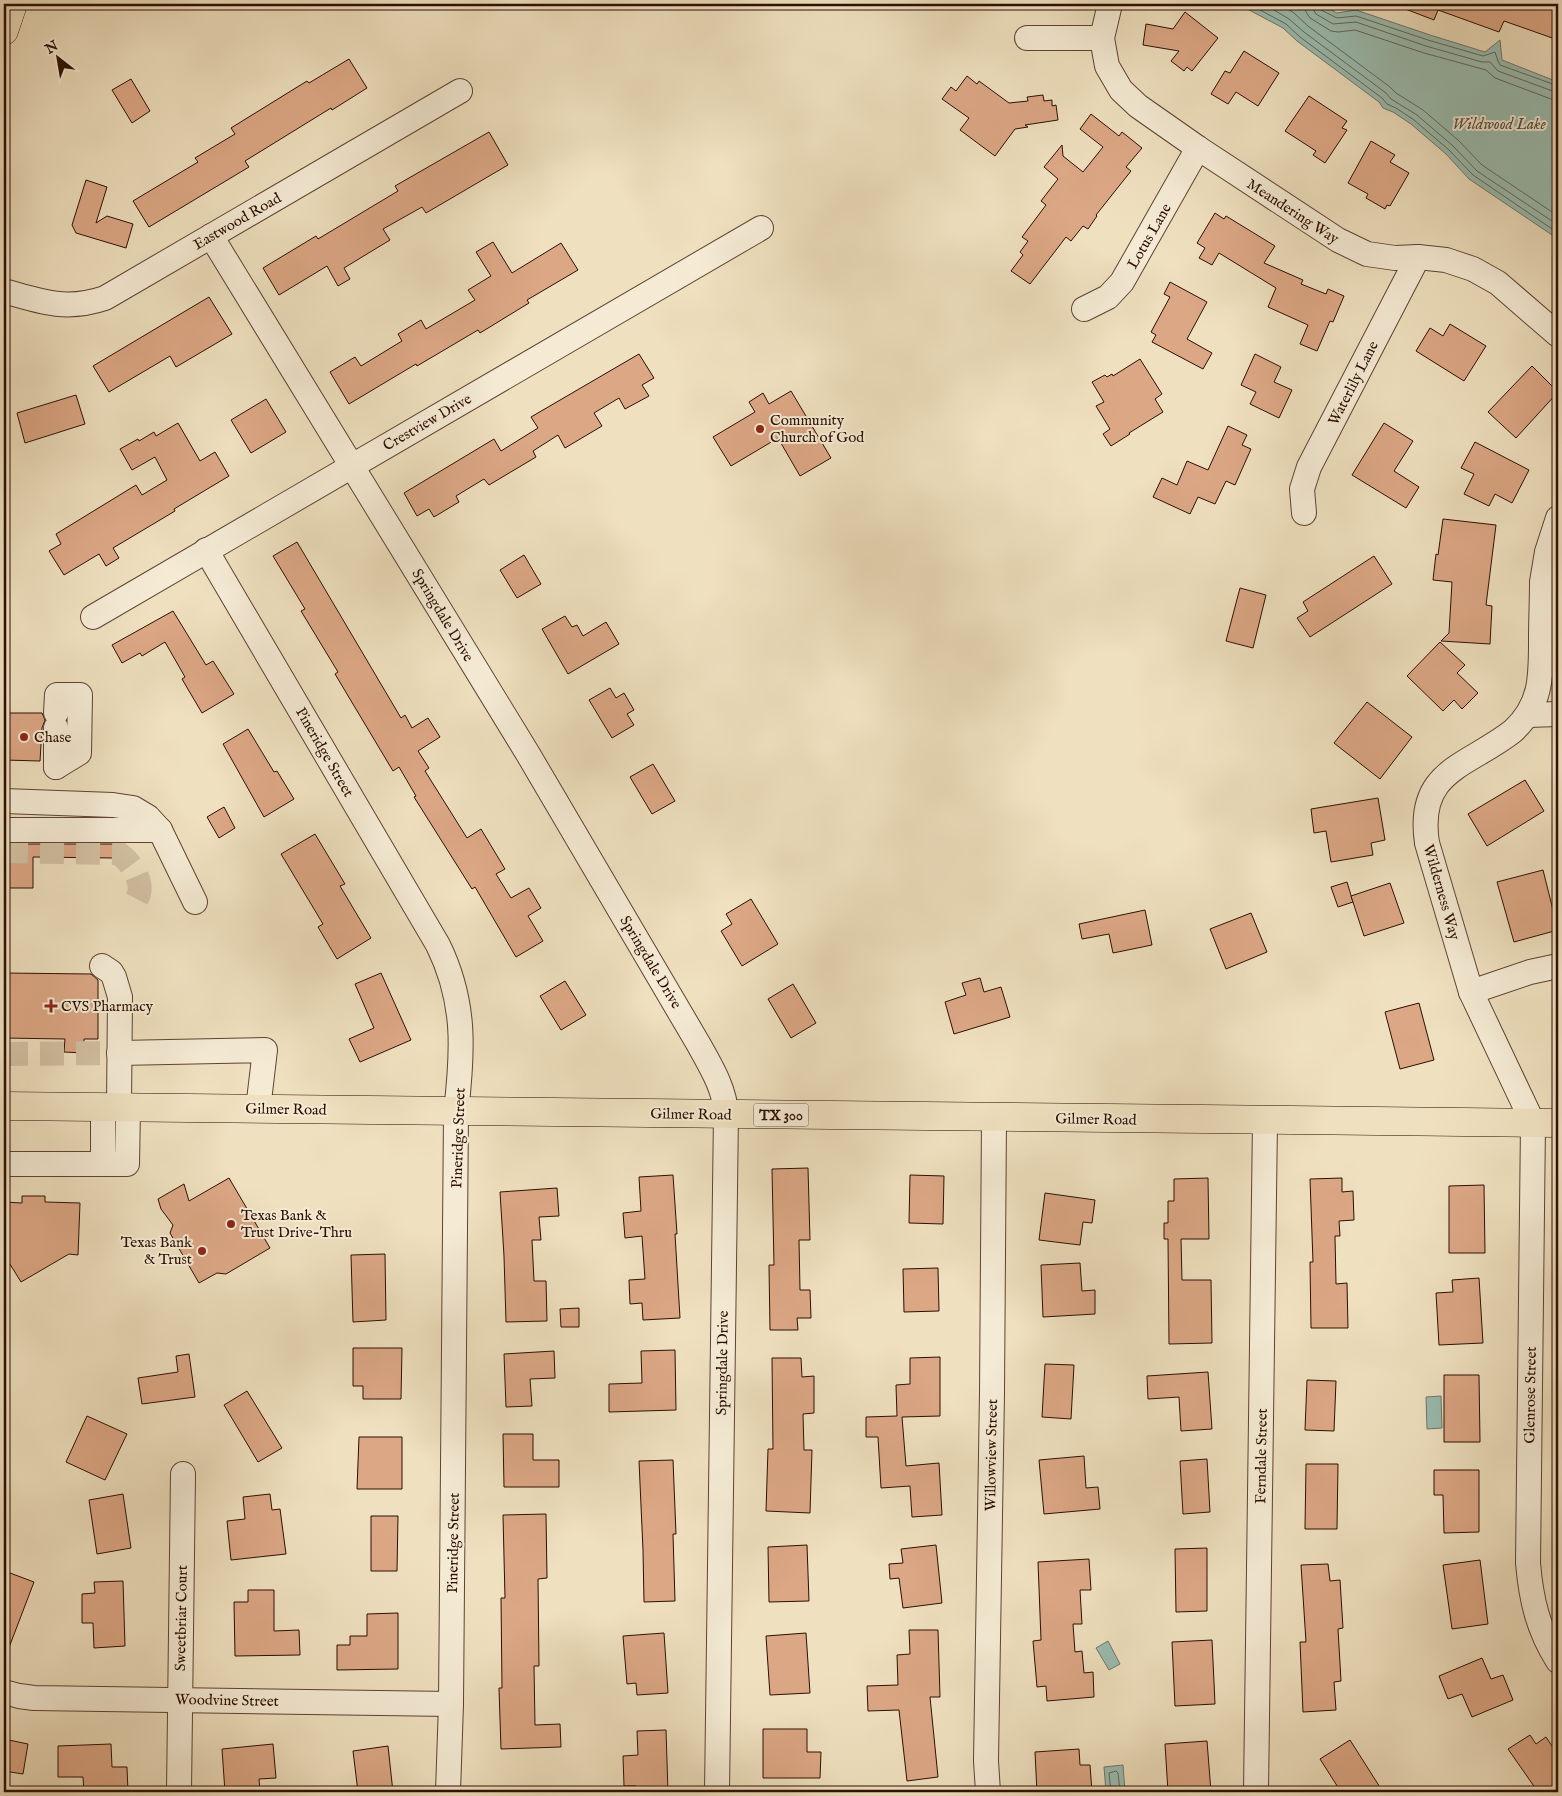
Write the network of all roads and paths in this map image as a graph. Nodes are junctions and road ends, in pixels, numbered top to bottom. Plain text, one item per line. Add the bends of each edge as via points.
1 (12, 4) edge
2 (1110, 4) edge
3 (4, 31) edge
4 (1027, 38) dead end
5 (1102, 38) junction
6 (460, 91) dead end
7 (1198, 148) junction
8 (761, 228) dead end
9 (211, 236) junction
10 (1418, 258) junction
11 (4, 291) edge
12 (1084, 309) dead end
13 (1558, 335) edge
14 (352, 466) junction
15 (1304, 513) dead end
16 (1558, 518) edge
17 (206, 550) junction
18 (92, 616) dead end
19 (56, 712) joint
20 (1558, 714) edge
21 (1528, 715) junction
22 (4, 801) edge
23 (4, 830) edge
24 (160, 830) junction
25 (195, 902) dead end
26 (102, 966) dead end
27 (1558, 966) edge
28 (1471, 992) junction
29 (119, 1053) junction
30 (4, 1106) edge
31 (116, 1107) junction
32 (258, 1109) junction
33 (456, 1112) junction
34 (726, 1114) junction
35 (994, 1118) junction
36 (1265, 1121) junction
37 (1546, 1123) edge
38 (4, 1164) edge
39 (183, 1474) dead end
40 (1558, 1661) edge
41 (4, 1692) edge
42 (180, 1699) junction
43 (451, 1704) junction
44 (179, 1792) edge
45 (448, 1792) edge
46 (717, 1792) edge
47 (988, 1792) edge
48 (1256, 1792) edge

1 - 3 main road
2 - 5 street, Meandering Way
4 - 5 street
5 - 7 street, Meandering Way via 1108,66 1121,90 1138,106
6 - 9 street, Eastwood Road
7 - 10 street, Meandering Way via 1352,248 1384,257
7 - 12 street, Lotus Lane via 1118,288
8 - 14 street, Crestview Drive
9 - 11 street, Eastwood Road via 105,298 83,304 46,303
9 - 14 street, Springdale Drive
10 - 13 street, Meandering Way via 1446,260 1473,269 1498,283
10 - 15 street, Waterlily Lane via 1309,467 1302,490
14 - 17 street, Crestview Drive
14 - 34 street, Springdale Drive via 528,754 699,1045 721,1089
16 - 21 street, Wilderness Way via 1542,582 1541,676
17 - 18 street, Crestview Drive
17 - 33 street, Pineridge Street via 443,955 457,997 460,1020
19 - 19 street via 80,695 79,753 56,768
20 - 21 street
21 - 28 street, Wilderness Way via 1503,738 1445,775 1433,790 1427,806 1426,843
22 - 24 street via 127,806 148,817
23 - 24 street
24 - 25 street
26 - 29 street via 111,972 119,989
27 - 28 street
28 - 37 street, Wilderness Way
29 - 31 street
29 - 32 street via 265,1050
30 - 31 main road, Gilmer Road / TX 300
31 - 32 main road, Gilmer Road / TX 300
31 - 38 street via 127,1164
32 - 33 main road, Gilmer Road / TX 300
33 - 34 main road, Gilmer Road / TX 300
33 - 43 street, Pineridge Street
34 - 35 main road, Gilmer Road / TX 300
34 - 46 street, Springdale Drive
35 - 36 main road, Gilmer Road / TX 300
35 - 47 street, Willowview Street
36 - 37 main road, Gilmer Road / TX 300
36 - 48 street, Ferndale Street
37 - 40 street, Glenrose Street via 1528,1563 1535,1613
39 - 42 street, Sweetbriar Court
41 - 42 street, Woodvine Street via 34,1698
42 - 43 street, Woodvine Street
42 - 44 street, Sweetbriar Court
43 - 45 street, Pineridge Street

